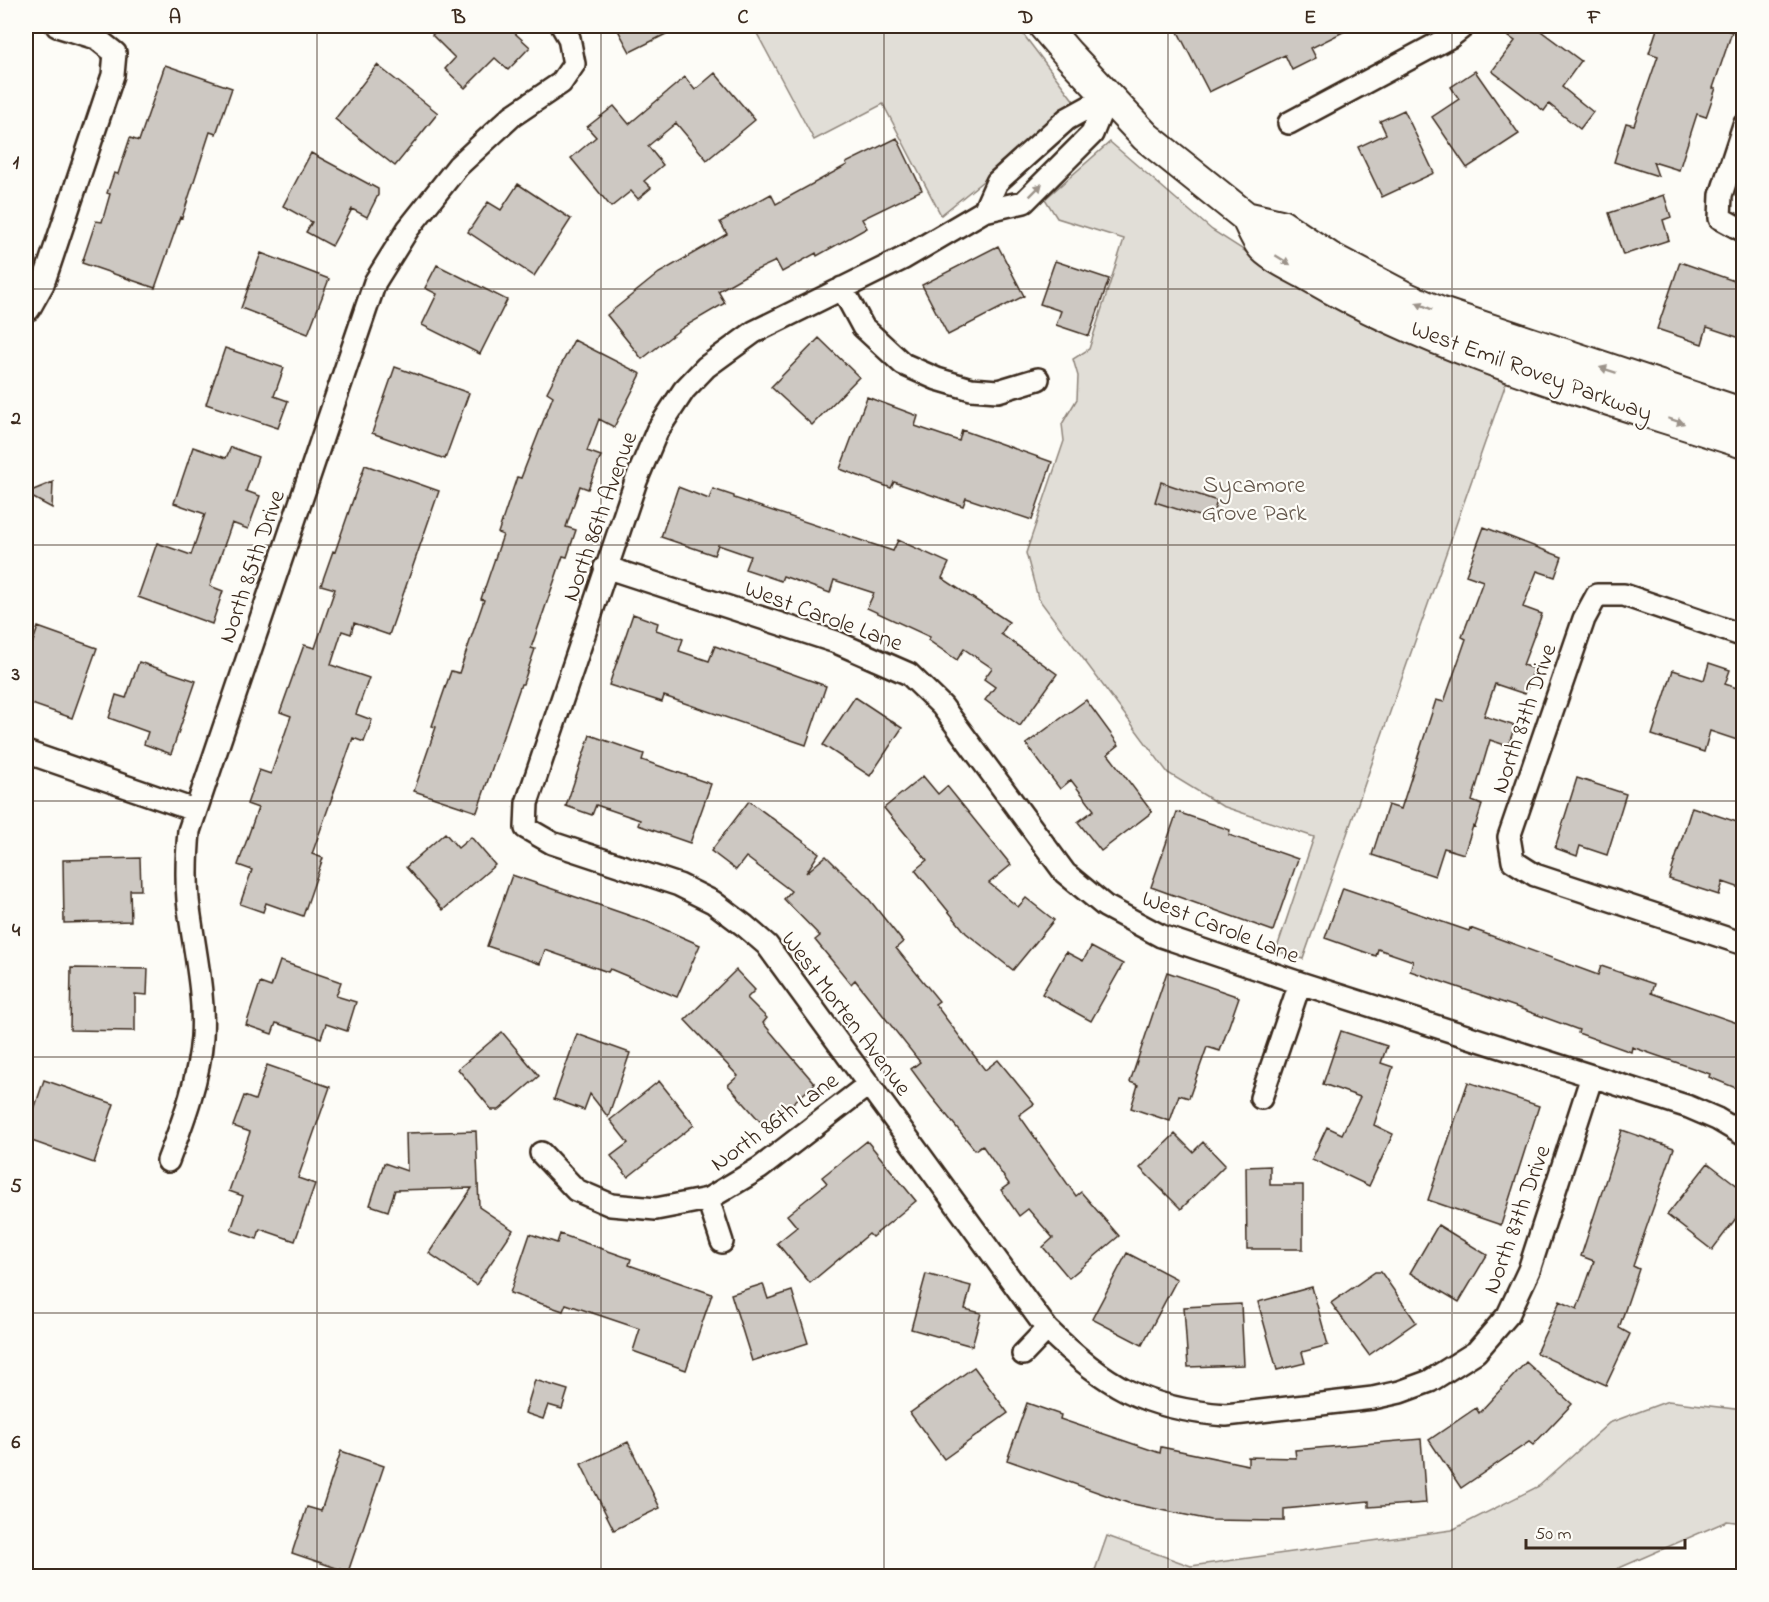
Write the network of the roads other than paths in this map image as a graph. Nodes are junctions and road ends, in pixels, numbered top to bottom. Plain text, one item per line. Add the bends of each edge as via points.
1 (57, 26) edge
2 (562, 26) edge
3 (1044, 26) edge
4 (1464, 26) edge
5 (1107, 98) junction
6 (1289, 123) dead end
7 (1743, 125) edge
8 (984, 211) junction
9 (1246, 217) junction
10 (1743, 231) edge
11 (842, 288) junction
12 (27, 309) edge
13 (1038, 379) dead end
14 (1743, 414) edge
15 (1743, 443) edge
16 (605, 567) junction
17 (1743, 636) edge
18 (26, 752) edge
19 (194, 810) junction
20 (526, 828) joint
21 (1743, 944) edge
22 (1300, 983) junction
23 (1592, 1076) junction
24 (869, 1084) junction
25 (1262, 1098) dead end
26 (1743, 1135) edge
27 (541, 1153) dead end
28 (168, 1161) dead end
29 (708, 1199) junction
30 (722, 1242) dead end
31 (1047, 1329) junction
32 (1023, 1354) dead end
33 (1430, 1381) joint

1 - 12 street via 96,38 115,53 113,75 43,284
2 - 19 street, North 85th Drive via 574,64 561,83 512,116 458,166 408,229 375,282
3 - 5 street, West Emil Rovey Parkway
4 - 6 street
5 - 8 street via 1067,118 997,182
8 -> 5 street, North 86th Avenue via 1024,202 1092,134
5 - 9 street, West Emil Rovey Parkway via 1146,137
7 - 10 street via 1721,195 1720,218
8 - 11 street, North 86th Avenue via 904,258
14 -> 9 street, West Emil Rovey Parkway via 1441,313 1329,257 1281,225
9 -> 15 street, West Emil Rovey Parkway via 1262,246 1282,260 1417,331 1471,353
11 - 13 street via 863,327 903,364 971,389 998,391
11 - 16 street, North 86th Avenue via 754,332 706,367 684,390 657,431
16 - 20 street, North 86th Avenue via 527,803
16 - 22 street, West Carole Lane via 836,642 909,674 942,706 1065,873 1105,906 1161,936
17 - 21 street, North 87th Drive via 1624,595 1597,595 1584,619 1509,837 1513,861 1535,875
18 - 19 street
19 - 28 street, North 85th Drive via 186,868 199,972 202,1037 190,1099
20 - 24 street, West Morten Avenue via 552,843 679,885 713,902 767,945
22 - 23 street, West Carole Lane
22 - 25 street
23 - 26 street, West Carole Lane via 1689,1107
23 - 33 street, North 87th Drive via 1529,1270 1508,1315 1476,1352
24 - 29 street, North 86th Lane via 760,1168
24 - 31 street, West Morten Avenue
27 - 29 street, North 86th Lane via 576,1190 611,1205 656,1209
29 - 30 street, North 86th Lane
31 - 32 street
31 - 33 street, West Morten Avenue via 1105,1380 1131,1394 1202,1413 1226,1415 1373,1398

